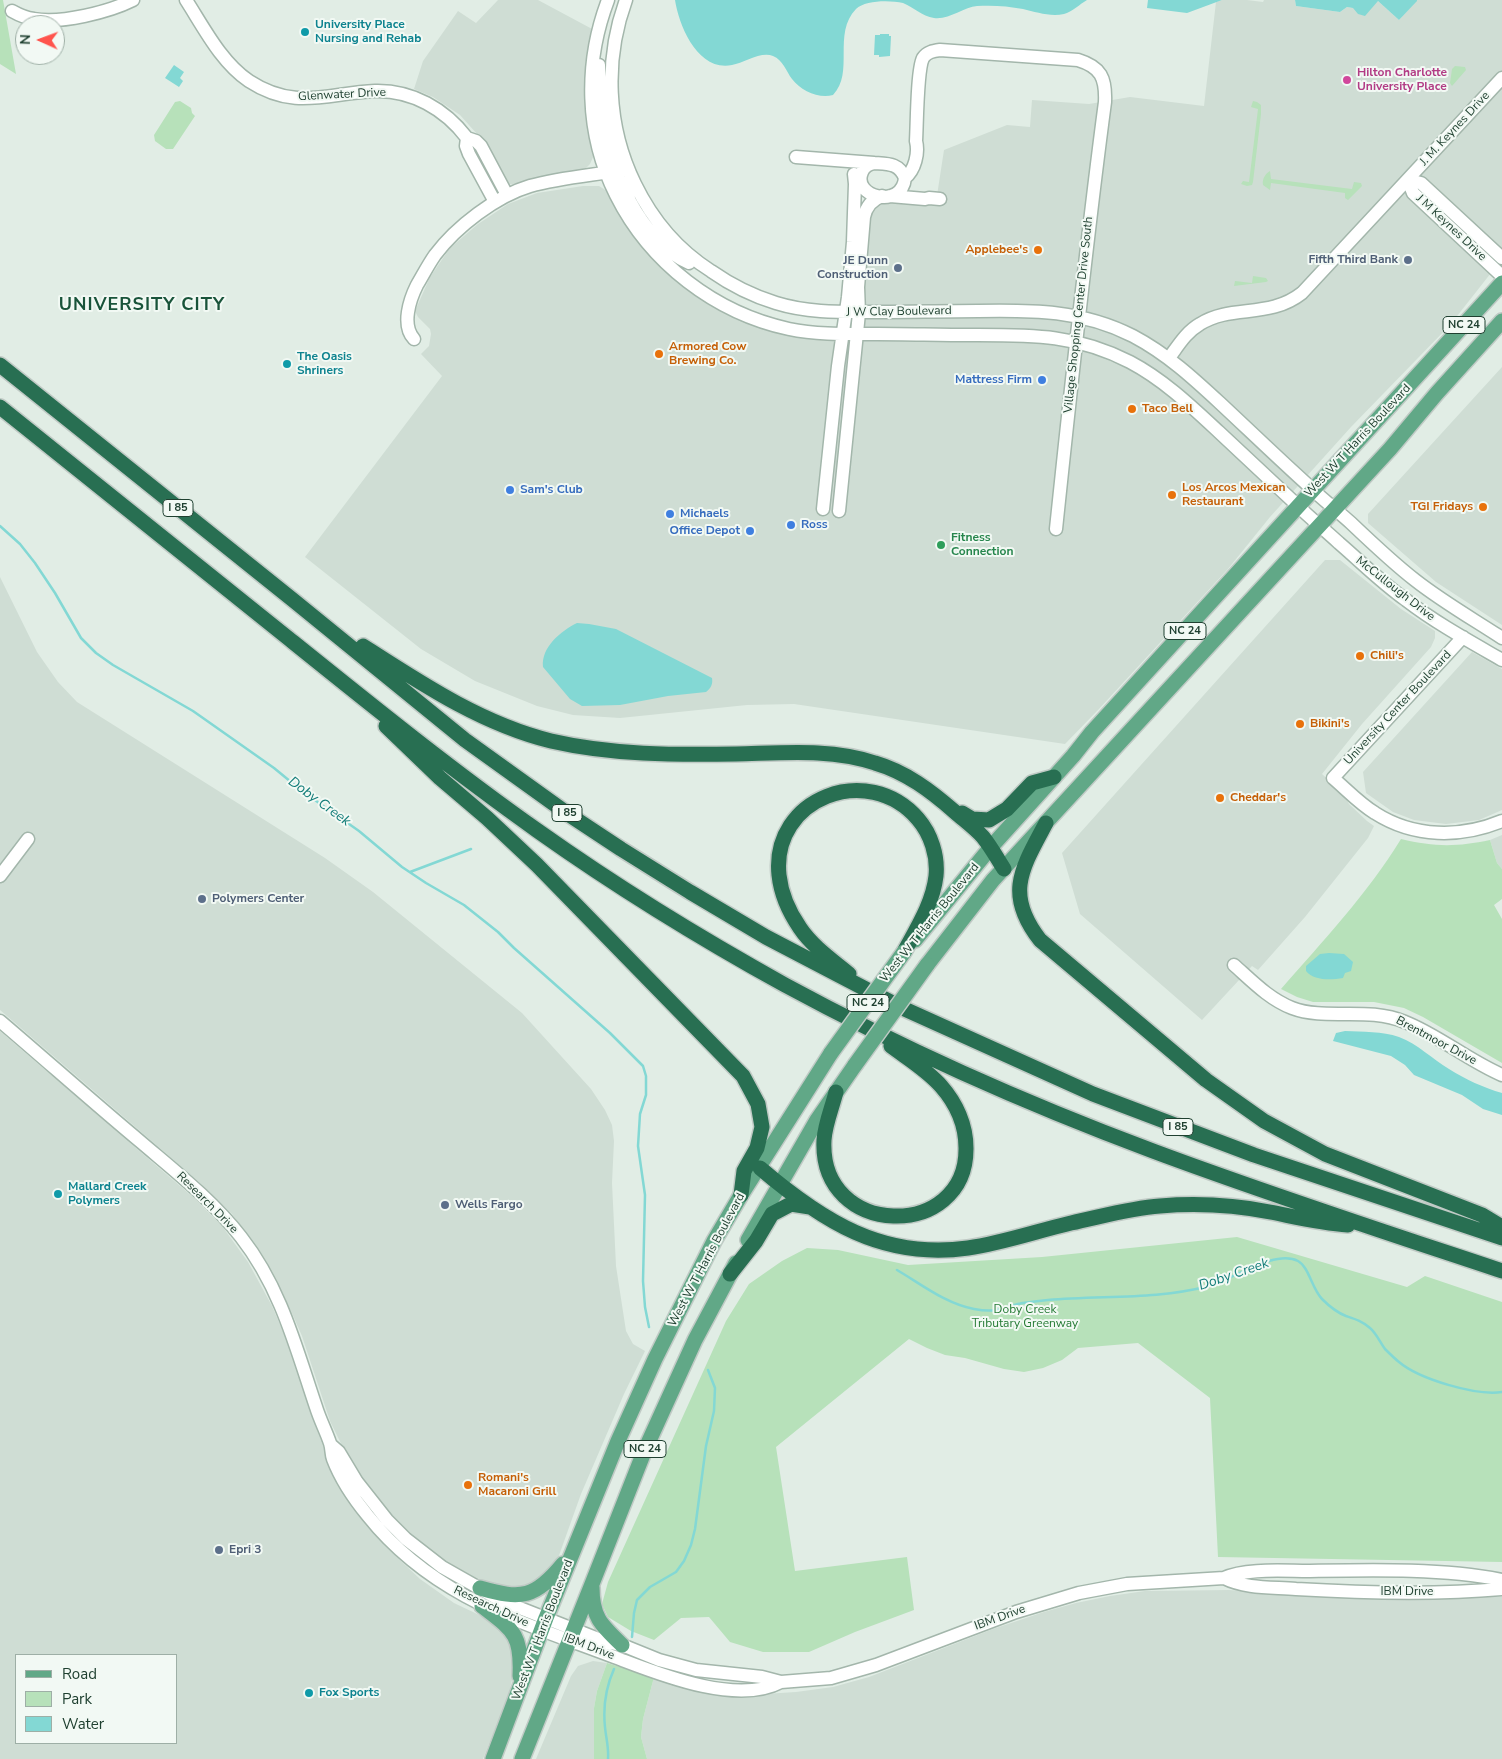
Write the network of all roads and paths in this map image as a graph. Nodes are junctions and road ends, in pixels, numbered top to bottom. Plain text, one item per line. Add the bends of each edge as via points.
1 (133, 0) edge
2 (186, 0) edge
3 (608, 0) edge
4 (626, 0) edge
5 (12, 11) dead end
6 (596, 40) junction
7 (1502, 78) edge
8 (467, 138) junction
9 (916, 141) junction
10 (874, 163) junction
11 (892, 164) junction
12 (628, 169) junction
13 (606, 173) junction
14 (857, 180) junction
15 (905, 180) junction
16 (1408, 180) junction
17 (507, 195) junction
18 (886, 196) junction
19 (495, 202) junction
20 (1502, 258) edge
21 (702, 265) junction
22 (1502, 276) edge
23 (1502, 283) edge
24 (853, 312) junction
25 (1078, 317) junction
26 (1502, 321) edge
27 (842, 334) junction
28 (857, 334) junction
29 (414, 339) dead end
30 (1075, 341) junction
31 (1169, 358) junction
32 (0, 365) edge
33 (0, 407) edge
34 (1312, 490) junction
35 (1298, 506) junction
36 (1335, 508) junction
37 (823, 509) dead end
38 (839, 511) dead end
39 (1318, 526) junction
40 (1056, 528) dead end
41 (293, 600) junction
42 (1464, 637) junction
43 (1502, 638) edge
44 (1502, 660) edge
45 (329, 671) junction
46 (1054, 777) junction
47 (948, 806) junction
48 (1502, 821) edge
49 (1046, 823) junction
50 (28, 839) dead end
51 (991, 848) junction
52 (1004, 869) junction
53 (0, 876) edge
54 (904, 952) junction
55 (1234, 965) dead end
56 (866, 988) junction
57 (0, 1021) edge
58 (870, 1030) junction
59 (1502, 1075) edge
60 (836, 1092) junction
61 (760, 1168) junction
62 (780, 1185) junction
63 (741, 1195) junction
64 (812, 1207) junction
65 (1369, 1226) junction
66 (1502, 1227) edge
67 (1502, 1238) edge
68 (1502, 1271) edge
69 (730, 1274) junction
70 (331, 1445) junction
71 (572, 1554) junction
72 (1224, 1578) junction
73 (1502, 1580) edge
74 (592, 1584) junction
75 (480, 1588) junction
76 (1502, 1589) edge
77 (482, 1606) junction
78 (544, 1624) junction
79 (571, 1635) junction
80 (622, 1645) junction
81 (781, 1682) junction
82 (519, 1688) junction
83 (493, 1759) edge
84 (522, 1759) edge

1 - 5 street via 112,9 58,20 33,19
2 - 8 street, Glenwater Drive via 225,59 263,89 302,99 373,91 402,94 442,111
3 - 6 street, J W Clay Boulevard
4 - 12 street, J W Clay Boulevard via 614,44 611,86 616,130
6 - 12 street via 603,113 612,157 618,166
6 - 13 street, J W Clay Boulevard via 592,106
7 - 16 street, J. M. Keynes Drive
8 - 17 street, Glenwater Drive via 481,146
8 - 19 street, Glenwater Drive via 469,154
9 - 11 street via 910,158 902,164
9 - 15 street via 916,159
9 - 25 street, Village Shopping Center Drive South via 921,65 933,50 1078,60 1098,70 1103,79 1105,102
10 - 11 street
10 - 14 street via 869,164
10 - 14 street via 795,160 840,166 849,169
11 - 15 street via 900,168
12 - 13 street
12 - 21 street, J W Clay Boulevard via 658,222
13 - 17 street via 532,186
13 - 21 street via 620,180 638,214 664,245 685,260
13 - 27 street, J W Clay Boulevard via 623,208 651,247 676,273 704,294 773,325 807,332
14 - 18 street via 868,193
14 - 24 street
15 - 18 street via 899,193
15 - 18 street via 917,192 935,198
16 - 20 street, J M Keynes Drive via 1421,183
16 - 22 street, J M Keynes Drive via 1412,193
16 - 31 street, J. M. Keynes Drive via 1298,296 1273,308 1205,321 1187,334
17 - 19 street
18 - 24 street via 871,201 865,211 858,287 860,299
19 - 29 street via 451,237 423,274 410,304 408,328
21 - 24 street, J W Clay Boulevard via 734,286 776,303 820,312
23 - 34 main road, West W T Harris Boulevard / NC 24
24 - 25 street, J W Clay Boulevard via 1038,310
24 - 27 street
24 - 28 street
25 - 30 street, Village Shopping Center Drive South
25 - 31 street, J W Clay Boulevard via 1129,334
26 - 36 main road, West W T Harris Boulevard / NC 24
27 - 28 street, J W Clay Boulevard
27 - 37 street
28 - 30 street, J W Clay Boulevard via 1031,335
28 - 38 street
30 - 35 street, J W Clay Boulevard via 1129,362 1174,392
30 - 40 street, Village Shopping Center Drive South
31 - 34 street, J W Clay Boulevard
32 - 41 highway, I 85
33 - 45 highway, I 85
34 - 35 main road, West W T Harris Boulevard / NC 24
34 - 36 street, J W Clay Boulevard
35 - 39 street, McCullough Drive
35 - 46 main road, West W T Harris Boulevard / NC 24
36 - 39 main road, West W T Harris Boulevard / NC 24
36 - 43 street, McCullough Drive via 1418,583
39 - 42 street, McCullough Drive via 1405,600
39 - 49 main road, West W T Harris Boulevard / NC 24
41 - 47 highway via 434,691 517,731 551,741 631,753 803,753 852,757 875,762 912,779
41 - 56 highway, I 85 via 464,740 568,814 758,932
42 - 44 street, McCullough Drive
42 - 48 street, University Center Boulevard via 1333,778 1374,813 1409,829 1449,834
45 - 58 highway, I 85 via 538,831 624,889 781,982
45 - 63 highway via 440,778 537,865 743,1076 758,1104 762,1128 757,1148 744,1171
46 - 47 highway via 1032,782 1007,809 989,820 972,819
46 - 51 main road, West W T Harris Boulevard / NC 24
47 - 51 highway via 982,835
49 - 52 main road, West W T Harris Boulevard / NC 24
49 - 66 highway via 1022,871 1020,894 1030,927 1046,946 1206,1080 1264,1121 1325,1154 1482,1215
50 - 53 street
51 - 52 highway
51 - 54 main road, West W T Harris Boulevard / NC 24
52 - 60 main road, West W T Harris Boulevard / NC 24, bridge via 954,929
54 - 56 highway via 933,890 936,861 928,834 906,806 883,794 852,790 820,800 800,814 786,836 779,862 781,887 801,929
54 - 61 main road, West W T Harris Boulevard / NC 24, bridge via 832,1053
55 - 59 street, Brentmoor Drive via 1263,992 1293,1008 1314,1013 1384,1015 1406,1022
56 - 67 highway, I 85 via 900,1007 1093,1094 1254,1155
57 - 70 street, Research Drive via 206,1199 242,1237 284,1311
58 - 60 highway via 934,1079 958,1111 966,1152 964,1165 952,1191 933,1206 900,1217 874,1214 839,1192 827,1167 825,1154 826,1129
58 - 65 highway, I 85 via 1104,1132
60 - 62 main road, West W T Harris Boulevard / NC 24
61 - 62 highway
61 - 63 main road, West W T Harris Boulevard / NC 24
62 - 64 highway
62 - 69 main road, West W T Harris Boulevard / NC 24
63 - 71 main road, West W T Harris Boulevard / NC 24 via 714,1241 655,1359
64 - 65 highway via 865,1237 884,1244 921,1250 970,1248 1160,1206 1239,1208 1331,1224
64 - 69 highway via 791,1204 772,1214 756,1242
65 - 68 highway, I 85
69 - 74 main road, West W T Harris Boulevard / NC 24 via 647,1443
70 - 75 street, Research Drive via 370,1499 406,1539 442,1567
70 - 77 street, Research Drive via 334,1460 346,1484 381,1532 420,1568
71 - 75 main road via 552,1578 534,1592 514,1595
71 - 78 main road, West W T Harris Boulevard / NC 24
72 - 73 street, IBM Drive via 1236,1573 1347,1570 1450,1574
72 - 76 street, IBM Drive via 1244,1585 1316,1590 1420,1592
72 - 81 street, IBM Drive via 1127,1584 1079,1594 1016,1612 851,1674
74 - 79 main road, West W T Harris Boulevard / NC 24
74 - 80 main road via 596,1616
75 - 78 street, Research Drive
77 - 78 street, Research Drive
77 - 82 main road via 508,1627 518,1641
78 - 79 street, IBM Drive
78 - 82 main road, West W T Harris Boulevard / NC 24
79 - 80 street, IBM Drive
79 - 81 street, IBM Drive via 656,1673 699,1685 752,1689
79 - 84 main road, West W T Harris Boulevard / NC 24
80 - 81 street, IBM Drive via 696,1670
82 - 83 main road, West W T Harris Boulevard / NC 24

